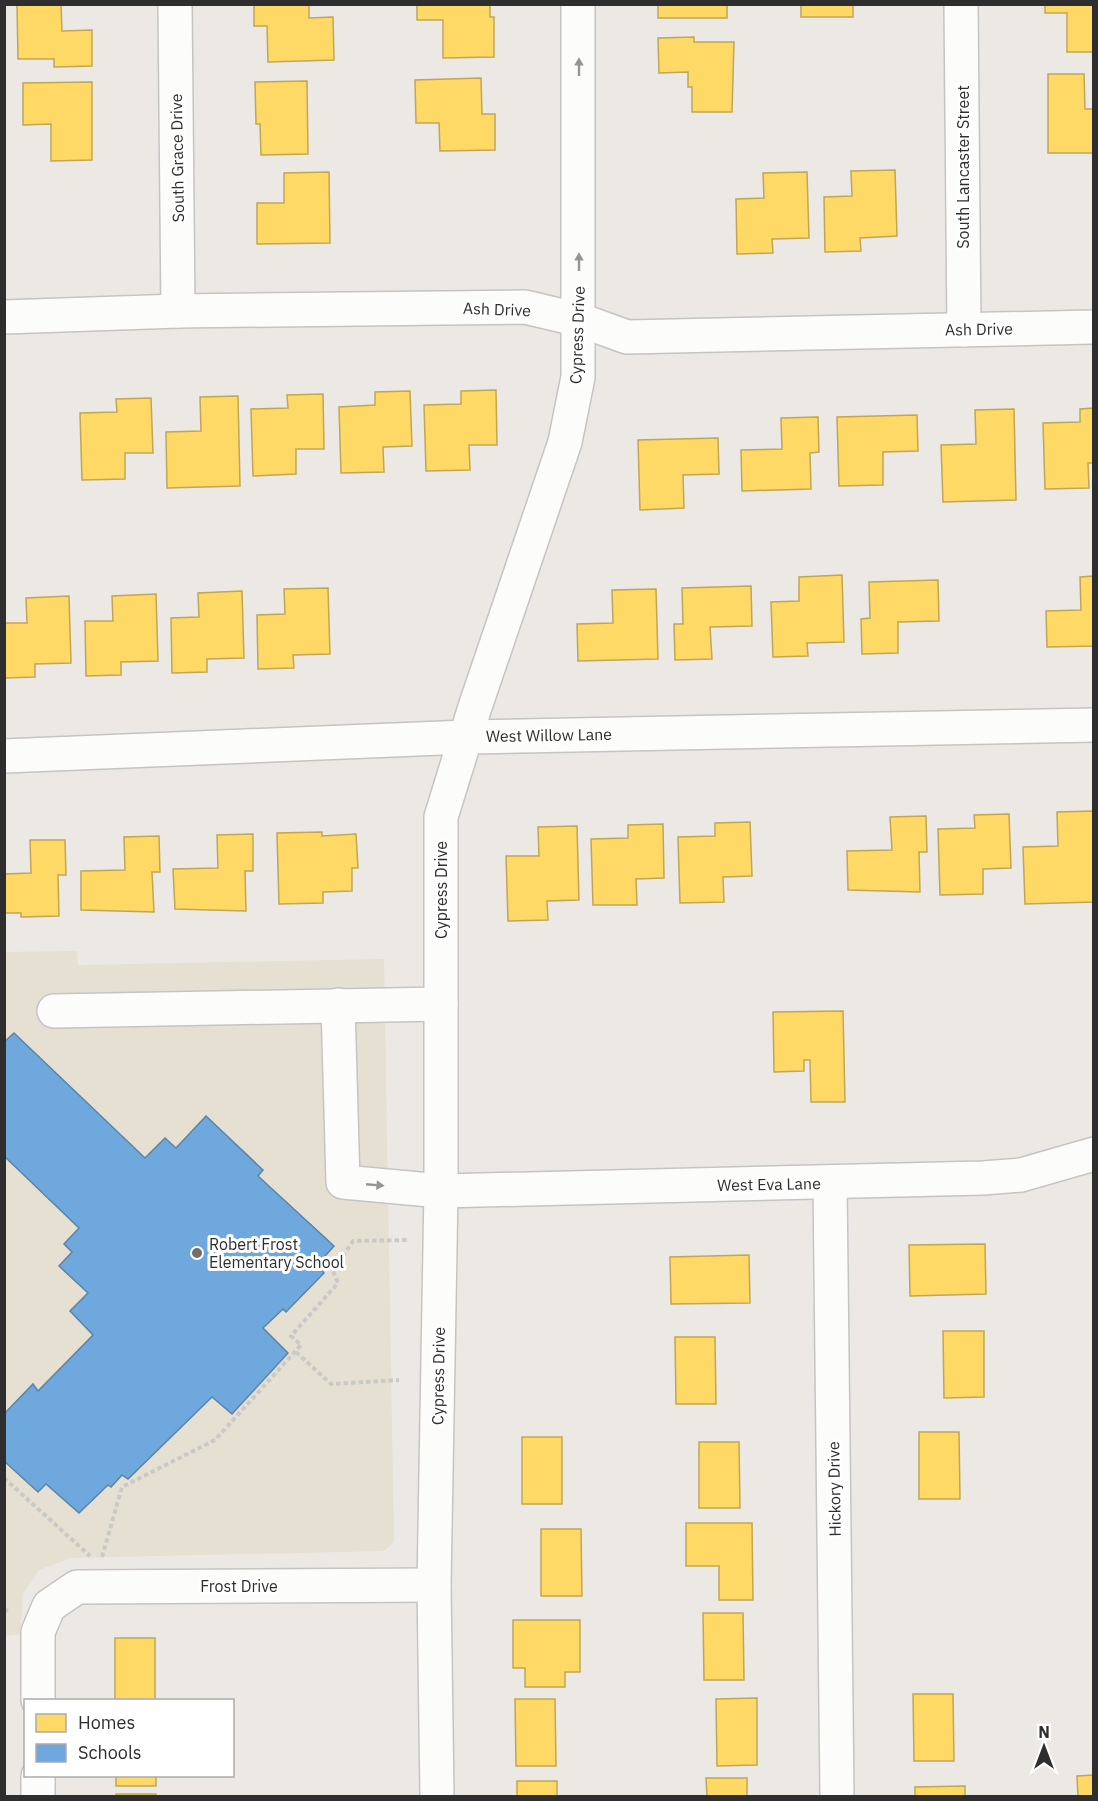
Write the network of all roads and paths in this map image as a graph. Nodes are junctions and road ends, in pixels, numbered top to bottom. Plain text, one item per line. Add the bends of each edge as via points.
1 (175, 4) edge
2 (578, 4) edge
3 (962, 4) edge
4 (178, 311) junction
5 (4, 317) edge
6 (579, 320) junction
7 (1094, 327) edge
8 (964, 330) junction
9 (1094, 725) edge
10 (466, 737) junction
11 (4, 756) edge
12 (441, 1004) junction
13 (338, 1005) junction
14 (54, 1011) dead end
15 (1094, 1154) edge
16 (830, 1182) junction
17 (441, 1191) junction
18 (408, 1240) dead end
19 (296, 1352) junction
20 (399, 1380) dead end
21 (4, 1478) edge
22 (434, 1585) junction
23 (38, 1699) edge
24 (38, 1777) edge
25 (38, 1797) edge
26 (437, 1797) edge
27 (837, 1797) edge

1 - 4 street, South Grace Drive
6 -> 2 street, Cypress Drive
3 - 8 street, South Lancaster Street
4 - 5 street, Ash Drive
4 - 6 street, Ash Drive via 525,307
6 - 8 street, Ash Drive via 627,338
6 - 10 street, Cypress Drive via 578,377 565,442
7 - 8 street, Ash Drive
9 - 10 street, West Willow Lane
10 - 11 street, West Willow Lane
10 - 12 street, Cypress Drive via 441,817
12 - 13 street
12 - 17 street, Cypress Drive
13 - 14 street
13 -> 17 street, West Eva Lane via 343,1182
15 - 16 street, West Eva Lane via 1021,1175
16 - 17 street, West Eva Lane
16 - 27 street, Hickory Drive
17 - 22 street, Cypress Drive
18 - 19 path via 353,1241 333,1271 338,1283 291,1336 302,1346
19 - 20 path via 331,1384
19 - 21 path via 215,1440 122,1487 103,1557 94,1559
22 - 23 street, Frost Drive via 77,1587 50,1606 38,1632
22 - 26 street, Cypress Drive
24 - 25 street

